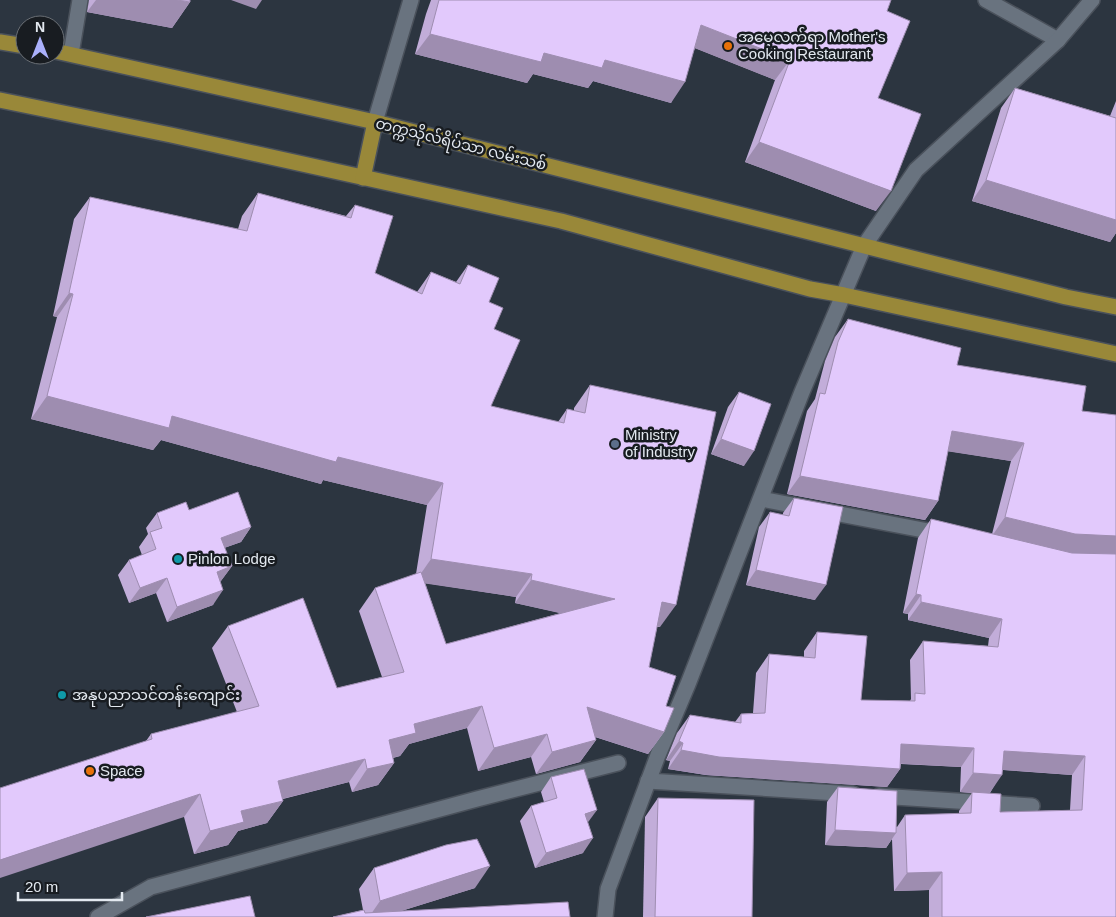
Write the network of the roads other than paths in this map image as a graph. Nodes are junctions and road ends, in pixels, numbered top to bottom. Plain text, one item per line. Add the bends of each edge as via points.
1 (80, 0) edge
2 (411, 0) edge
3 (986, 0) edge
4 (1092, 0) edge
5 (1058, 40) junction
6 (0, 42) edge
7 (15, 44) edge
8 (65, 53) edge
9 (71, 54) junction
10 (0, 100) edge
11 (376, 122) junction
12 (363, 178) junction
13 (864, 246) junction
14 (844, 295) junction
15 (1116, 307) edge
16 (1116, 354) edge
17 (761, 499) junction
18 (956, 537) edge
19 (618, 764) dead end
20 (648, 781) junction
21 (1032, 806) dead end
22 (98, 917) edge
23 (605, 917) edge

1 - 9 street
2 - 11 street
3 - 5 street
4 - 5 street
5 - 13 street via 916,170
6 - 7 main road
8 - 9 main road, တက္ကသိုလ်ရိပ်သာ လမ်းသစ်
9 - 11 main road, တက္ကသိုလ်ရိပ်သာ လမ်းသစ်
10 - 12 main road
11 - 12 main road
11 - 13 main road, တက္ကသိုလ်ရိပ်သာ လမ်းသစ်
12 - 14 main road via 562,221 810,289
13 - 14 street
13 - 15 main road, တက္ကသိုလ်ရိပ်သာ လမ်းသစ်
14 - 16 main road
14 - 17 street
17 - 18 street
17 - 20 street
19 - 22 street via 151,887
20 - 21 street
20 - 23 street via 608,889

